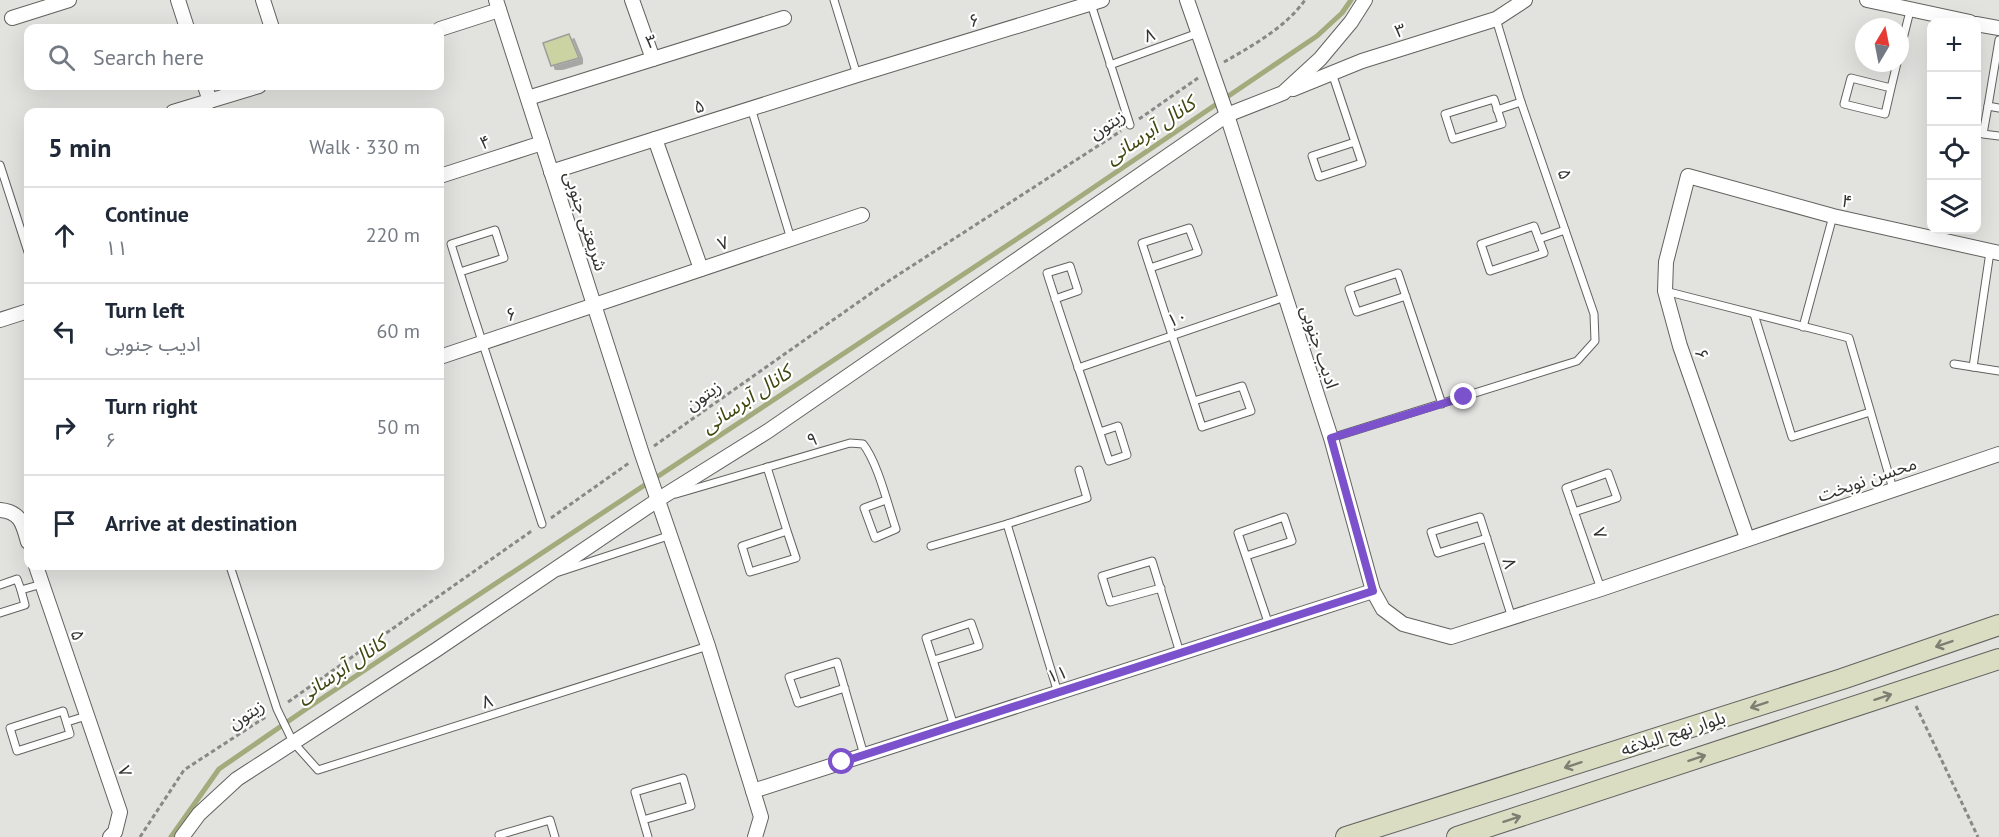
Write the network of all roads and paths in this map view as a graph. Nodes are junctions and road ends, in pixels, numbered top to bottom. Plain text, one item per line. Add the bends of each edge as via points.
1 (69, 0) edge
2 (178, 0) edge
3 (263, 0) edge
4 (632, 0) edge
5 (834, 0) edge
6 (1187, 0) edge
7 (1305, 0) edge
8 (1365, 0) edge
9 (1525, 0) edge
10 (1867, 0) edge
11 (1096, 2) edge
12 (498, 5) edge
13 (1910, 11) junction
14 (12, 18) dead end
15 (784, 18) dead end
16 (1908, 18) edge
17 (1948, 18) edge
18 (1496, 19) junction
19 (186, 24) edge
20 (271, 24) edge
21 (1981, 25) edge
22 (444, 27) edge
23 (1999, 28) edge
24 (1198, 33) junction
25 (1999, 40) edge
26 (653, 59) junction
27 (1110, 65) junction
28 (1211, 69) junction
29 (1895, 72) edge
30 (1332, 73) junction
31 (857, 75) junction
32 (1891, 88) junction
33 (206, 90) edge
34 (246, 90) edge
35 (1283, 93) junction
36 (528, 98) junction
37 (210, 101) junction
38 (1521, 102) junction
39 (1988, 106) junction
40 (186, 108) edge
41 (751, 108) junction
42 (1999, 108) edge
43 (1497, 110) junction
44 (1227, 115) junction
45 (1130, 125) junction
46 (1999, 136) edge
47 (655, 139) junction
48 (1354, 142) junction
49 (542, 143) junction
50 (0, 165) edge
51 (551, 172) junction
52 (444, 175) edge
53 (1688, 176) joint
54 (862, 215) dead end
55 (1833, 216) junction
56 (1565, 230) junction
57 (791, 239) junction
58 (1539, 239) junction
59 (24, 240) edge
60 (1994, 253) edge
61 (1150, 268) junction
62 (701, 269) junction
63 (460, 272) junction
64 (1665, 291) junction
65 (1406, 296) junction
66 (1285, 297) junction
67 (1055, 298) junction
68 (594, 305) junction
69 (24, 312) edge
70 (1754, 314) junction
71 (0, 320) edge
72 (1803, 327) junction
73 (1173, 335) junction
74 (482, 342) junction
75 (444, 356) edge
76 (1954, 364) dead end
77 (1973, 367) junction
78 (1078, 368) junction
79 (1999, 371) edge
80 (1194, 401) junction
81 (1442, 404) junction
82 (1870, 412) junction
83 (1100, 432) junction
84 (1331, 438) junction
85 (642, 454) junction
86 (1999, 454) edge
87 (767, 467) junction
88 (1079, 470) dead end
89 (1893, 489) junction
90 (659, 499) junction
91 (886, 500) junction
92 (0, 510) edge
93 (1574, 512) junction
94 (542, 524) junction
95 (1006, 524) junction
96 (24, 528) edge
97 (788, 531) junction
98 (671, 535) junction
99 (1487, 538) junction
100 (1747, 538) junction
101 (931, 546) dead end
102 (1246, 556) junction
103 (37, 570) edge
104 (231, 570) edge
105 (547, 576) junction
106 (42, 584) junction
107 (0, 585) edge
108 (1161, 588) junction
109 (1600, 589) junction
110 (21, 590) junction
111 (1373, 591) junction
112 (0, 613) edge
113 (1512, 618) junction
114 (1269, 625) junction
115 (1999, 625) edge
116 (708, 646) junction
117 (1180, 653) junction
118 (1999, 659) edge
119 (934, 660) junction
120 (846, 688) junction
121 (1909, 689) junction
122 (1058, 693) junction
123 (277, 709) junction
124 (86, 716) junction
125 (67, 722) junction
126 (954, 726) junction
127 (292, 738) junction
128 (864, 755) junction
129 (753, 791) junction
130 (643, 820) junction
131 (110, 837) edge
132 (140, 837) edge
133 (182, 837) edge
134 (500, 837) edge
135 (555, 837) edge
136 (648, 837) edge
137 (755, 837) edge
138 (1346, 837) edge
139 (1456, 837) edge
140 (1978, 837) edge

1 - 14 street
2 - 19 street
3 - 20 street
4 - 26 street
5 - 31 lane
6 - 24 street
7 - 28 path, زیتون via 1256,44
8 - 35 street via 1320,59
9 - 18 street, ۳
10 - 13 street
11 - 27 lane
11 - 31 street, ۶
12 - 22 street
12 - 36 street, شریعتی جنوبی
13 - 16 lane
13 - 17 street
15 - 26 street, ۳
18 - 30 street, ۳
18 - 38 lane, ۵
21 - 23 street
24 - 27 lane, ۸
24 - 28 street
25 - 39 lane
26 - 36 street, ۳
27 - 45 lane
28 - 44 street, ادیب جنوبی
28 - 45 path, زیتون
29 - 32 lane
30 - 35 street, ۳
30 - 48 lane
31 - 41 street, ۵
32 - 32 lane via 1851,78 1844,104 1885,114
33 - 37 street
34 - 37 street
35 - 44 street, ۳
36 - 49 street, شریعتی جنوبی
37 - 40 street
38 - 43 lane
38 - 56 lane, ۵
39 - 42 lane
39 - 46 lane via 1983,134
41 - 47 street, ۵
41 - 57 lane
43 - 43 lane via 1494,99 1445,114 1452,139 1502,124
44 - 66 street, ادیب جنوبی
44 - 90 street, ۳ via 768,431
45 - 85 path, زیتون via 887,282
47 - 51 street, ۵
47 - 62 street
48 - 48 lane via 1312,156 1319,177 1362,163
49 - 51 street, شریعتی جنوبی
49 - 52 street, ۴
50 - 59 lane
51 - 68 street, شریعتی جنوبی
53 - 55 street, ۴
53 - 64 street, ۶ via 1666,262
54 - 57 street, ۷
55 - 60 street, ۴
55 - 72 lane
56 - 58 lane
56 - 81 lane, ۵ via 1594,314 1595,341 1577,361
57 - 62 street, ۷
58 - 58 lane via 1544,253 1490,271 1481,243 1534,226
60 - 77 lane
61 - 61 lane via 1198,252 1189,228 1142,243
61 - 73 lane
62 - 68 street, ۷
63 - 63 lane via 504,258 495,230 451,244
63 - 74 lane
64 - 70 lane
64 - 100 street, ۶ via 1680,346
65 - 65 lane via 1398,273 1349,289 1357,312
65 - 81 lane
66 - 73 lane, ۱۰
66 - 84 street, ادیب جنوبی
67 - 67 lane via 1078,291 1070,266 1047,273
67 - 78 lane
68 - 74 street, ۶
68 - 85 street, شریعتی جنوبی
69 - 71 street
70 - 72 lane
70 - 82 lane via 1792,437
72 - 82 lane via 1849,338
73 - 78 lane, ۱۰
73 - 80 lane
74 - 75 street, ۶
74 - 94 lane
76 - 77 lane
77 - 79 lane
78 - 83 lane
80 - 80 lane via 1242,386 1251,411 1202,427
81 - 84 lane
82 - 89 lane
83 - 83 lane via 1109,460 1127,455 1118,426
84 - 111 street, ادیب جنوبی
85 - 90 street, شریعتی جنوبی
85 - 94 path, زیتون
86 - 89 street, محسن نوبخت
87 - 90 lane, ۹
87 - 91 lane, ۹ via 850,443 863,444
87 - 97 lane
88 - 95 lane via 1087,498
89 - 100 street, محسن نوبخت
90 - 98 street, شریعتی جنوبی
90 - 105 street, ۳
91 - 91 lane, ۹ via 896,530 874,538 864,508
92 - 96 street via 12,511
93 - 93 lane, ۷ via 1617,498 1608,473 1566,488
93 - 109 lane, ۷
94 - 123 path, زیتون
95 - 101 lane
95 - 122 lane
97 - 97 lane via 742,546 750,572 796,558
98 - 105 lane
98 - 116 street, شریعتی جنوبی
99 - 99 lane, ۸ via 1480,517 1431,532 1438,553
99 - 113 lane, ۸
100 - 109 street, محسن نوبخت
102 - 102 lane via 1238,533 1284,517 1292,541
102 - 114 lane
103 - 106 street, ۵
104 - 123 lane
105 - 127 street, ۳
106 - 110 lane
106 - 124 street, ۵
107 - 110 lane via 17,579
108 - 108 lane via 1152,561 1102,576 1110,602
108 - 117 lane
109 - 113 street, محسن نوبخت
110 - 112 lane via 25,605
111 - 113 street, محسن نوبخت via 1383,609 1403,624 1451,637
111 - 114 street, ۱۱
114 - 117 street, ۱۱
115 -> 138 main road, بلوار نهج البلاغه
116 - 127 lane, ۸ via 318,770
116 - 129 street, شریعتی جنوبی
117 - 122 street, ۱۱
118 - 121 main road, بلوار نهج البلاغه
119 - 119 lane via 926,638 971,623 979,646
119 - 126 lane
120 - 120 lane via 837,662 789,677 798,703
120 - 128 lane
139 -> 121 main road, بلوار نهج البلاغه
121 - 140 path
122 - 126 street, ۱۱
123 - 127 lane
123 - 132 path, زیتون via 184,770
124 - 125 lane
124 - 131 street, ۷ via 120,812
125 - 125 lane via 63,711 10,728 17,751 70,734
126 - 128 street, ۱۱
127 - 133 street, ۳ via 237,779 199,814
128 - 129 street, ۱۱
129 - 137 street, شریعتی جنوبی via 761,817
130 - 130 lane via 635,792 683,778 691,806
130 - 136 lane
134 - 135 lane via 550,820

